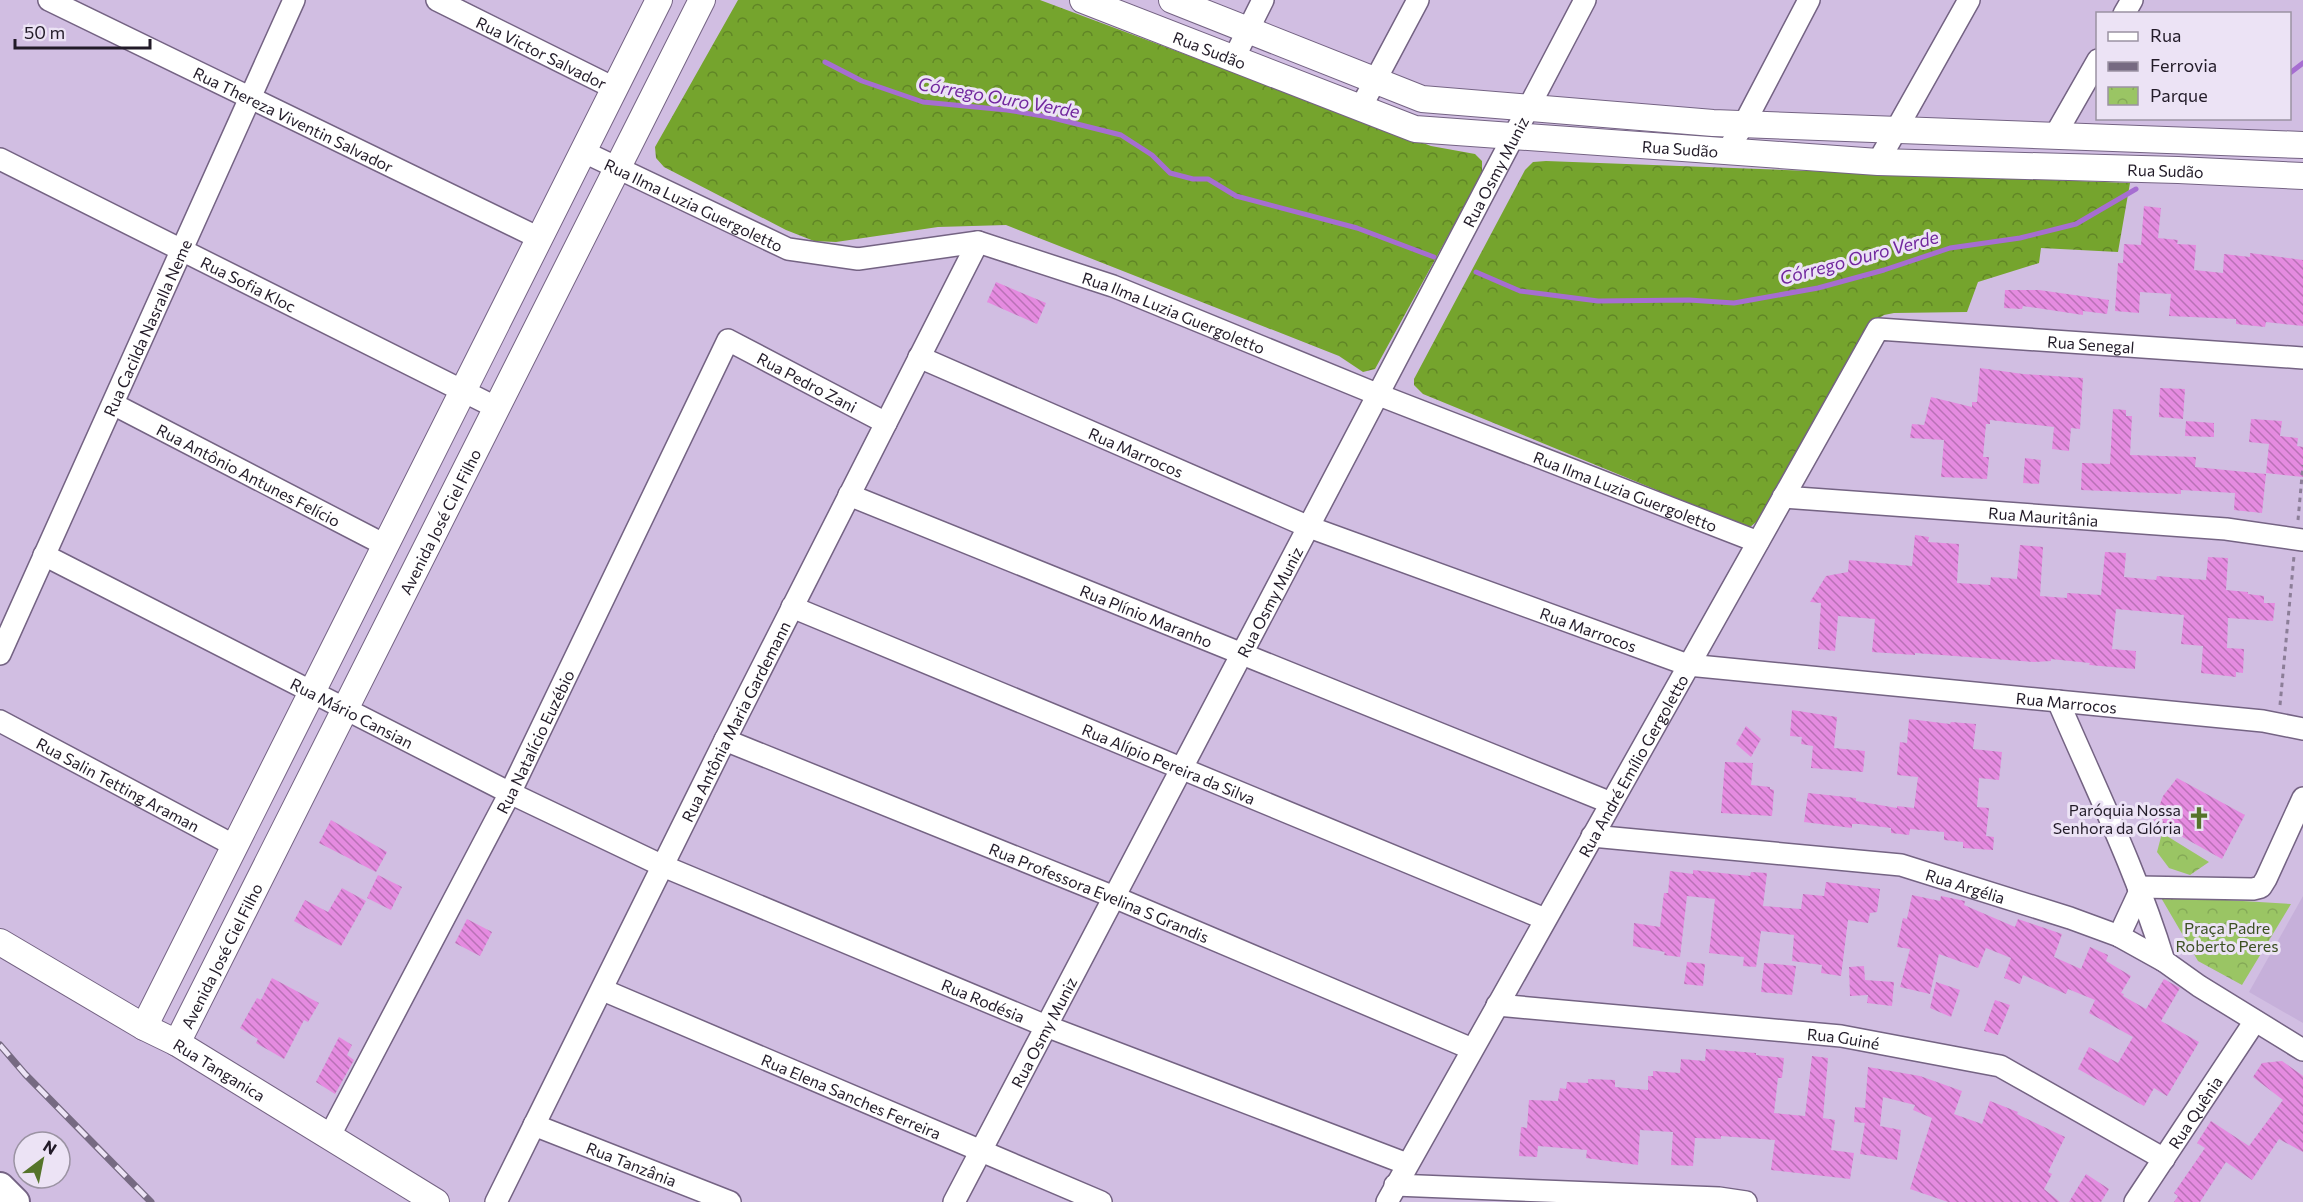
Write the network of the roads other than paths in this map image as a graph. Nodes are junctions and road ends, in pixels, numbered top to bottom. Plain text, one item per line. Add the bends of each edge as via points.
1 (49, 0) edge
2 (294, 0) edge
3 (437, 0) edge
4 (659, 0) edge
5 (702, 0) edge
6 (1172, 0) edge
7 (1263, 0) edge
8 (1418, 0) edge
9 (1585, 0) edge
10 (1809, 0) edge
11 (1969, 0) edge
12 (1096, 2) edge
13 (1247, 31) junction
14 (1233, 60) junction
15 (2096, 62) edge
16 (1374, 81) junction
17 (614, 88) junction
18 (250, 97) junction
19 (1530, 108) junction
20 (1360, 109) junction
21 (1744, 124) junction
22 (1896, 130) junction
23 (1514, 137) junction
24 (2054, 137) junction
25 (2277, 144) junction
26 (2303, 145) edge
27 (582, 151) junction
28 (1727, 151) junction
29 (1878, 162) junction
30 (1, 163) edge
31 (617, 169) junction
32 (2267, 174) junction
33 (2303, 176) edge
34 (539, 237) junction
35 (978, 242) junction
36 (182, 250) junction
37 (1878, 329) joint
38 (728, 340) joint
39 (919, 357) junction
40 (2303, 358) edge
41 (463, 391) junction
42 (1378, 395) junction
43 (113, 404) junction
44 (497, 408) junction
45 (886, 423) junction
46 (849, 495) junction
47 (1783, 497) junction
48 (1309, 527) junction
49 (2299, 540) edge
50 (1758, 542) junction
51 (385, 545) junction
52 (44, 555) junction
53 (792, 607) junction
54 (0, 654) edge
55 (1242, 654) junction
56 (1688, 665) junction
57 (312, 692) junction
58 (2058, 701) junction
59 (346, 709) junction
60 (0, 721) edge
61 (2303, 729) edge
62 (725, 740) junction
63 (1181, 769) junction
64 (510, 793) junction
65 (2303, 798) edge
66 (1611, 802) junction
67 (1592, 837) junction
68 (235, 846) junction
69 (663, 866) junction
70 (2139, 890) junction
71 (1114, 897) junction
72 (1545, 920) junction
73 (2119, 936) junction
74 (0, 942) edge
75 (2164, 961) junction
76 (603, 990) junction
77 (1497, 1005) junction
78 (2255, 1021) junction
79 (1046, 1026) junction
80 (144, 1027) junction
81 (177, 1043) junction
82 (1472, 1049) junction
83 (2303, 1050) edge
84 (534, 1125) junction
85 (329, 1137) junction
86 (981, 1150) junction
87 (2164, 1159) junction
88 (1407, 1164) junction
89 (0, 1186) edge
90 (1391, 1193) edge
91 (15, 1202) edge
92 (436, 1202) edge
93 (496, 1202) edge
94 (730, 1202) edge
95 (954, 1202) edge
96 (1101, 1202) edge
97 (1746, 1202) edge
98 (2135, 1202) edge

1 - 18 street, Rua Thereza Viventin Salvador
2 - 18 street, Rua Cacilda Nasralla Neme
3 - 17 street, Rua Victor Salvador
4 - 17 street
5 - 31 street, Avenida José Ciel Filho
6 - 13 street, Rua Sudão
7 - 13 street
8 - 16 street
9 - 19 street, Rua Osmy Muniz
10 - 21 street
11 - 22 street
12 - 14 street, Rua Sudão
13 - 14 street
13 - 16 street, Rua Sudão
14 - 20 street, Rua Sudão
15 - 24 street
16 - 19 street, Rua Sudão via 1422,99
16 - 20 street
17 - 27 street
18 - 34 street, Rua Thereza Viventin Salvador
18 - 36 street, Rua Cacilda Nasralla Neme
19 - 21 street, Rua Sudão
19 - 23 street, Rua Osmy Muniz
20 - 23 street, Rua Sudão via 1415,129
21 - 22 street, Rua Sudão
21 - 28 street
22 - 24 street, Rua Sudão
22 - 29 street
23 - 28 street, Rua Sudão
23 - 42 street, Rua Osmy Muniz
24 - 25 street, Rua Sudão
25 - 26 street, Rua Sudão
25 - 32 street
27 - 31 street, Rua Ilma Luzia Guergoletto
27 - 34 street
28 - 29 street, Rua Sudão
29 - 32 street, Rua Sudão
30 - 36 street, Rua Sofia Kloc
31 - 35 street, Rua Ilma Luzia Guergoletto via 788,249 858,259
31 - 44 street, Avenida José Ciel Filho
32 - 33 street, Rua Sudão
34 - 41 street
35 - 39 street, Rua Antônia Maria Gardemann
35 - 42 street, Rua Ilma Luzia Guergoletto via 1113,286
36 - 41 street, Rua Sofia Kloc
36 - 43 street, Rua Cacilda Nasralla Neme
37 - 40 street, Rua Senegal
37 - 47 street, Rua André Emílio Gergoletto
38 - 45 street, Rua Pedro Zani
38 - 64 street, Rua Natalício Euzébio
39 - 45 street, Rua Antônia Maria Gardemann
39 - 48 street, Rua Marrocos
41 - 44 street, Rua Sofia Kloc
41 - 51 street
42 - 48 street, Rua Osmy Muniz
42 - 50 street, Rua Ilma Luzia Guergoletto
43 - 51 street, Rua Antônio Antunes Felício
43 - 52 street, Rua Cacilda Nasralla Neme
44 - 59 street, Avenida José Ciel Filho
45 - 46 street, Rua Antônia Maria Gardemann
46 - 53 street, Rua Antônia Maria Gardemann
46 - 55 street, Rua Plínio Maranho
47 - 49 street, Rua Mauritânia via 2226,529
47 - 50 street, Rua André Emílio Gergoletto
48 - 55 street, Rua Osmy Muniz
48 - 56 street, Rua Marrocos
50 - 56 street, Rua André Emílio Gergoletto
51 - 57 street
52 - 54 street, Rua Cacilda Nasralla Neme
52 - 57 street, Rua Mário Cansian
53 - 62 street, Rua Antônia Maria Gardemann
53 - 63 street, Rua Alípio Pereira da Silva
55 - 63 street, Rua Osmy Muniz
55 - 66 street, Rua Plínio Maranho
56 - 58 street, Rua Marrocos
56 - 66 street, Rua André Emílio Gergoletto
57 - 59 street, Rua Mário Cansian
57 - 68 street
58 - 61 street, Rua Marrocos via 2278,723
58 - 70 street
59 - 64 street, Rua Mário Cansian
59 - 81 street, Avenida José Ciel Filho
60 - 68 street, Rua Salin Tetting Araman
62 - 69 street, Rua Antônia Maria Gardemann
62 - 71 street, Rua Professora Evelina S Grandis
63 - 71 street, Rua Osmy Muniz
63 - 72 street, Rua Alípio Pereira da Silva
64 - 69 street, Rua Mário Cansian
64 - 85 street, Rua Natalício Euzébio
65 - 70 street via 2260,887
66 - 67 street, Rua André Emílio Gergoletto
67 - 72 street, Rua André Emílio Gergoletto
67 - 73 street, Rua Argélia via 1901,865
68 - 80 street
69 - 76 street, Rua Antônia Maria Gardemann
69 - 79 street, Rua Rodésia
70 - 73 street
70 - 75 street
71 - 79 street, Rua Osmy Muniz
71 - 82 street, Rua Professora Evelina S Grandis
72 - 77 street, Rua André Emílio Gergoletto
73 - 75 street, Rua Argélia
74 - 80 street, Rua Tanganica
75 - 78 street, Rua Argélia
76 - 84 street, Rua Antônia Maria Gardemann
76 - 86 street, Rua Elena Sanches Ferreira
77 - 82 street, Rua André Emílio Gergoletto
77 - 87 street, Rua Guiné via 1841,1036 2000,1066
78 - 83 street, Rua Argélia
78 - 87 street, Rua Quênia
79 - 86 street, Rua Osmy Muniz
79 - 88 street, Rua Rodésia
80 - 81 street, Rua Tanganica
81 - 85 street, Rua Tanganica
82 - 88 street, Rua André Emílio Gergoletto
84 - 93 street, Rua Antônia Maria Gardemann
84 - 94 street, Rua Tanzânia
85 - 92 street, Rua Tanganica
86 - 95 street, Rua Osmy Muniz
86 - 96 street, Rua Elena Sanches Ferreira
87 - 98 street, Rua Quênia
88 - 90 street, Rua André Emílio Gergoletto
89 - 91 main road
90 - 97 street via 1719,1198

